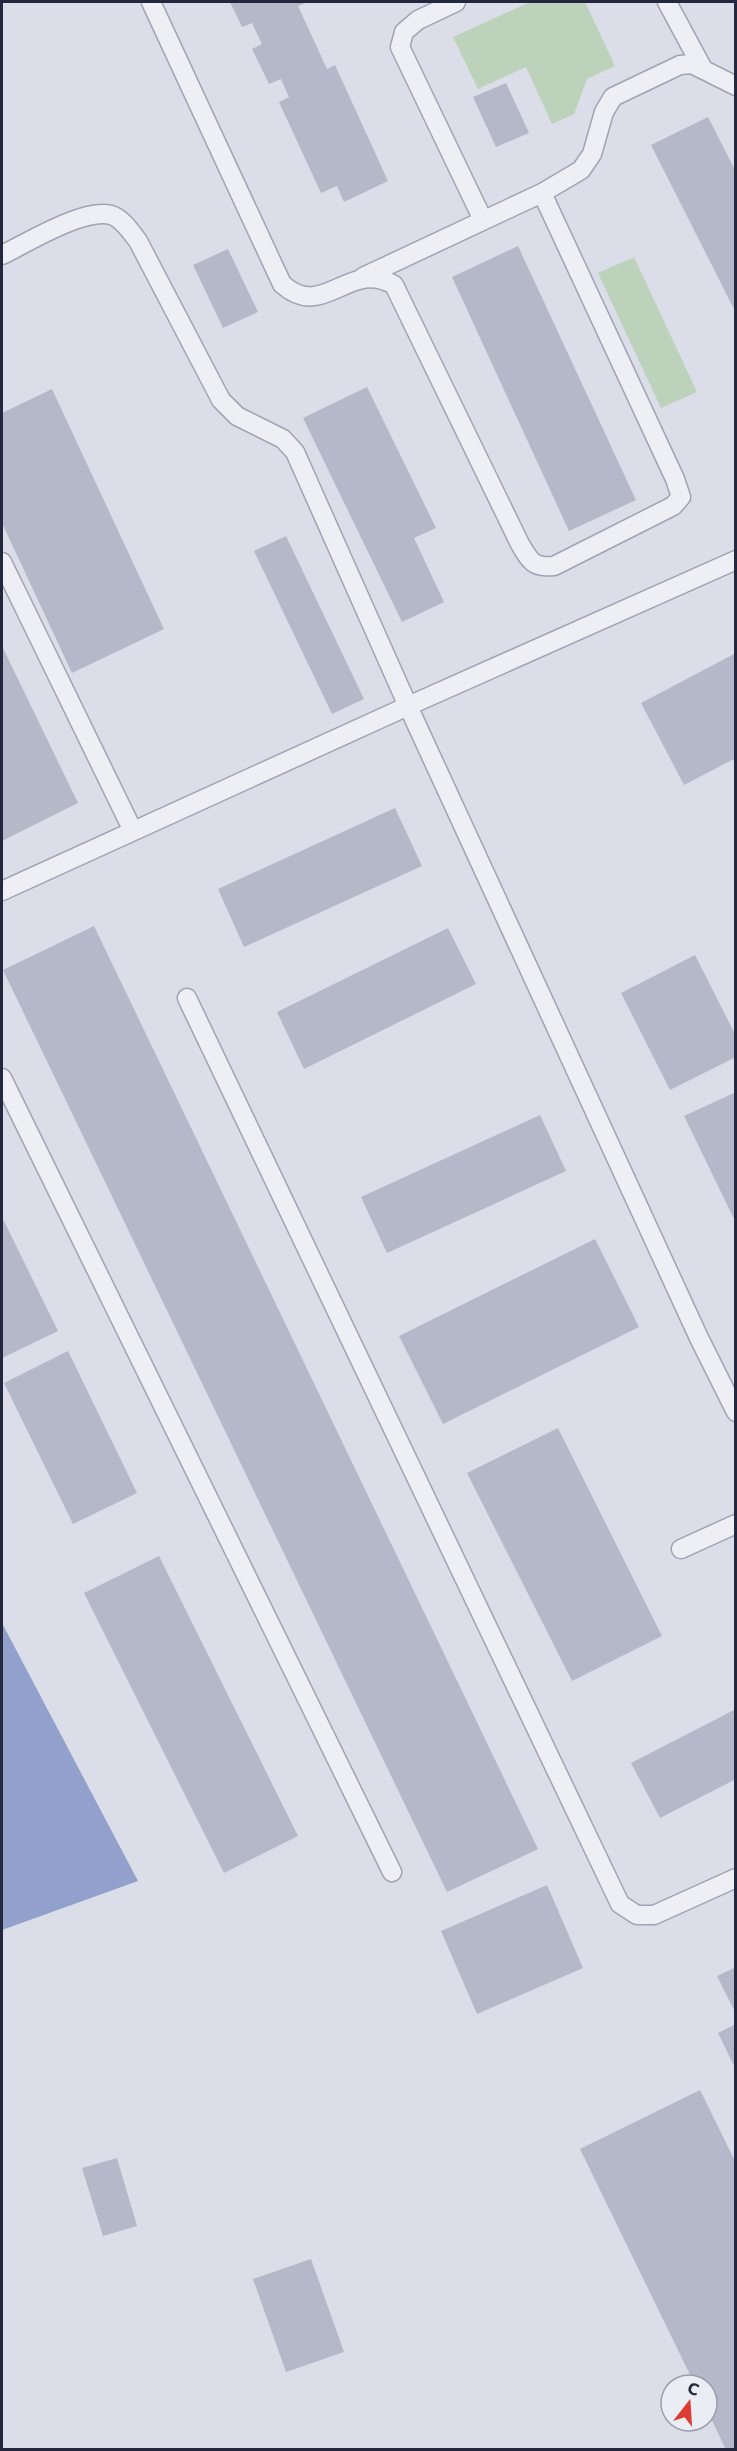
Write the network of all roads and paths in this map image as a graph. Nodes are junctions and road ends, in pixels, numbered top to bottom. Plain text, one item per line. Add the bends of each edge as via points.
1 (151, 2) edge
2 (456, 2) edge
3 (667, 2) edge
4 (703, 69) junction
5 (735, 86) edge
6 (542, 193) junction
7 (483, 220) junction
8 (2, 255) edge
9 (361, 277) junction
10 (735, 560) edge
11 (2, 562) edge
12 (408, 706) junction
13 (133, 831) junction
14 (2, 891) edge
15 (187, 998) dead end
16 (2, 1078) edge
17 (735, 1412) edge
18 (735, 1524) edge
19 (681, 1549) dead end
20 (392, 1872) dead end
21 (735, 1878) edge

1 - 9 lane via 282,284 291,293 308,297 326,294
2 - 7 lane via 418,20 404,32 400,47
3 - 4 lane
4 - 5 lane
4 - 6 lane via 692,64 680,65 613,97 604,111 592,154 581,170
6 - 7 lane
6 - 9 lane via 681,497 673,506 554,566 540,567 524,552 394,285 383,278
7 - 9 lane
8 - 12 lane via 79,219 112,215 126,226 138,241 221,400 237,416 283,439 295,452
10 - 12 lane
11 - 13 lane
12 - 13 lane
12 - 17 lane
13 - 14 lane
15 - 21 lane via 620,1904 637,1915 654,1915
16 - 20 lane
18 - 19 lane

